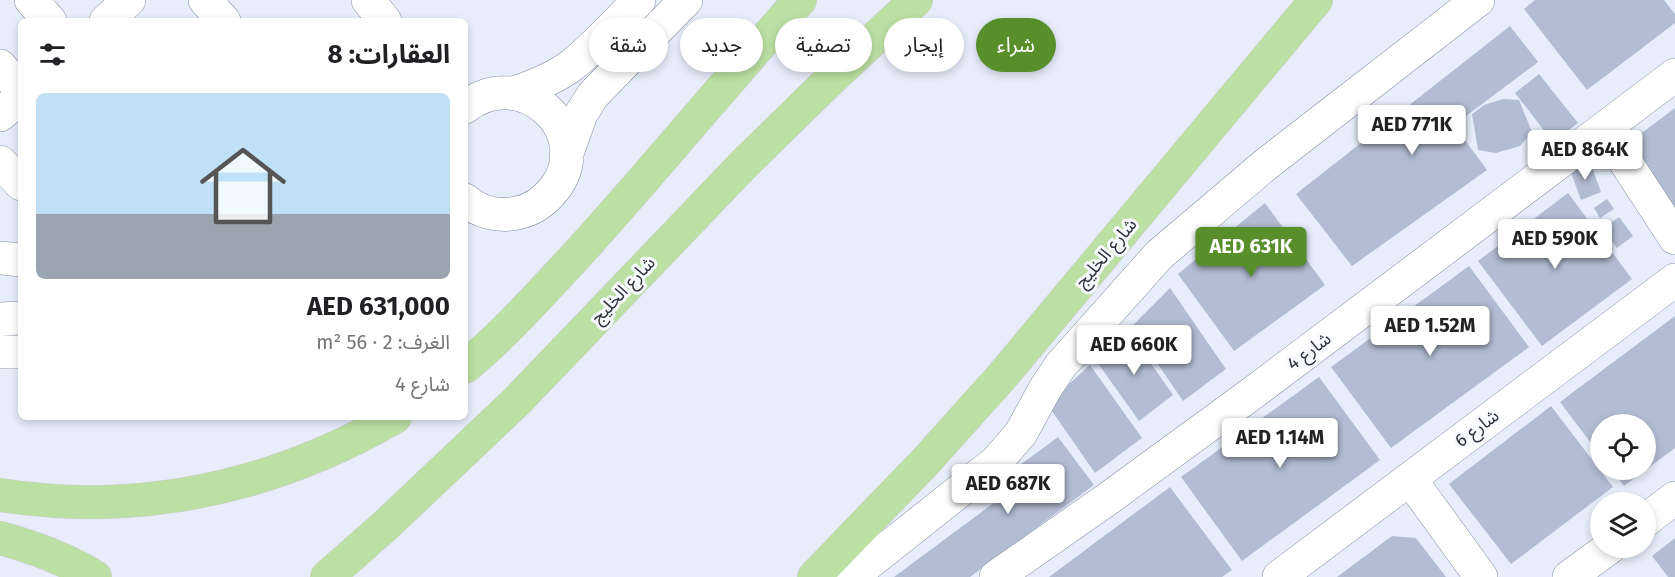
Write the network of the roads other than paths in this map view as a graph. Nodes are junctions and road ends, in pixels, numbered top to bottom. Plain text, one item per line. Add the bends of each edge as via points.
1 (31, 0) edge
2 (129, 0) edge
3 (206, 0) edge
4 (368, 0) edge
5 (639, 0) edge
6 (686, 0) edge
7 (800, 0) edge
8 (916, 0) edge
9 (1316, 0) edge
10 (1478, 0) edge
11 (47, 18) edge
12 (109, 18) edge
13 (221, 18) edge
14 (383, 18) edge
15 (0, 66) edge
16 (1675, 75) edge
17 (468, 80) edge
18 (18, 87) edge
19 (507, 93) junction
20 (18, 100) edge
21 (468, 105) edge
22 (0, 115) edge
23 (1604, 129) junction
24 (566, 156) junction
25 (0, 162) edge
26 (18, 181) edge
27 (468, 202) edge
28 (480, 217) edge
29 (1675, 238) edge
30 (0, 258) edge
31 (18, 260) edge
32 (1675, 280) edge
33 (18, 318) edge
34 (0, 319) edge
35 (0, 352) edge
36 (18, 352) edge
37 (468, 364) edge
38 (390, 420) edge
39 (1410, 479) junction
40 (0, 495) edge
41 (1675, 498) edge
42 (1656, 512) edge
43 (0, 538) edge
44 (1595, 558) edge
45 (95, 577) edge
46 (327, 577) edge
47 (814, 577) edge
48 (851, 577) edge
49 (996, 577) edge
50 (1279, 577) edge
51 (1481, 577) edge
52 (1569, 577) edge

1 - 11 street
2 - 12 street
3 - 13 street
4 - 14 street
5 - 19 street via 571,66 535,86
6 - 24 street via 593,95 581,114
7 - 37 main road via 581,250
8 - 46 main road, شارع الخليج via 745,163 517,401
9 - 47 main road, شارع الخليج via 1004,374
10 - 48 street via 1265,165 1159,255 1061,365 1021,434 1003,455
15 - 18 street
16 - 23 street, شارع 4
17 - 19 street
19 - 21 street via 485,96
19 - 24 street via 542,104 560,128
20 - 22 street
23 - 29 street
23 - 49 street, شارع 4 via 1254,392
24 - 28 street via 558,184 537,205 524,212
25 - 26 street
27 - 28 street via 481,210
30 - 31 street
32 - 39 street, شارع 6
33 - 34 street
35 - 36 street
38 - 40 main road via 326,454 240,483 195,493 104,502 58,502
39 - 50 street, شارع 6
39 - 51 street
41 - 42 street
43 - 45 main road via 58,558
44 - 52 street

